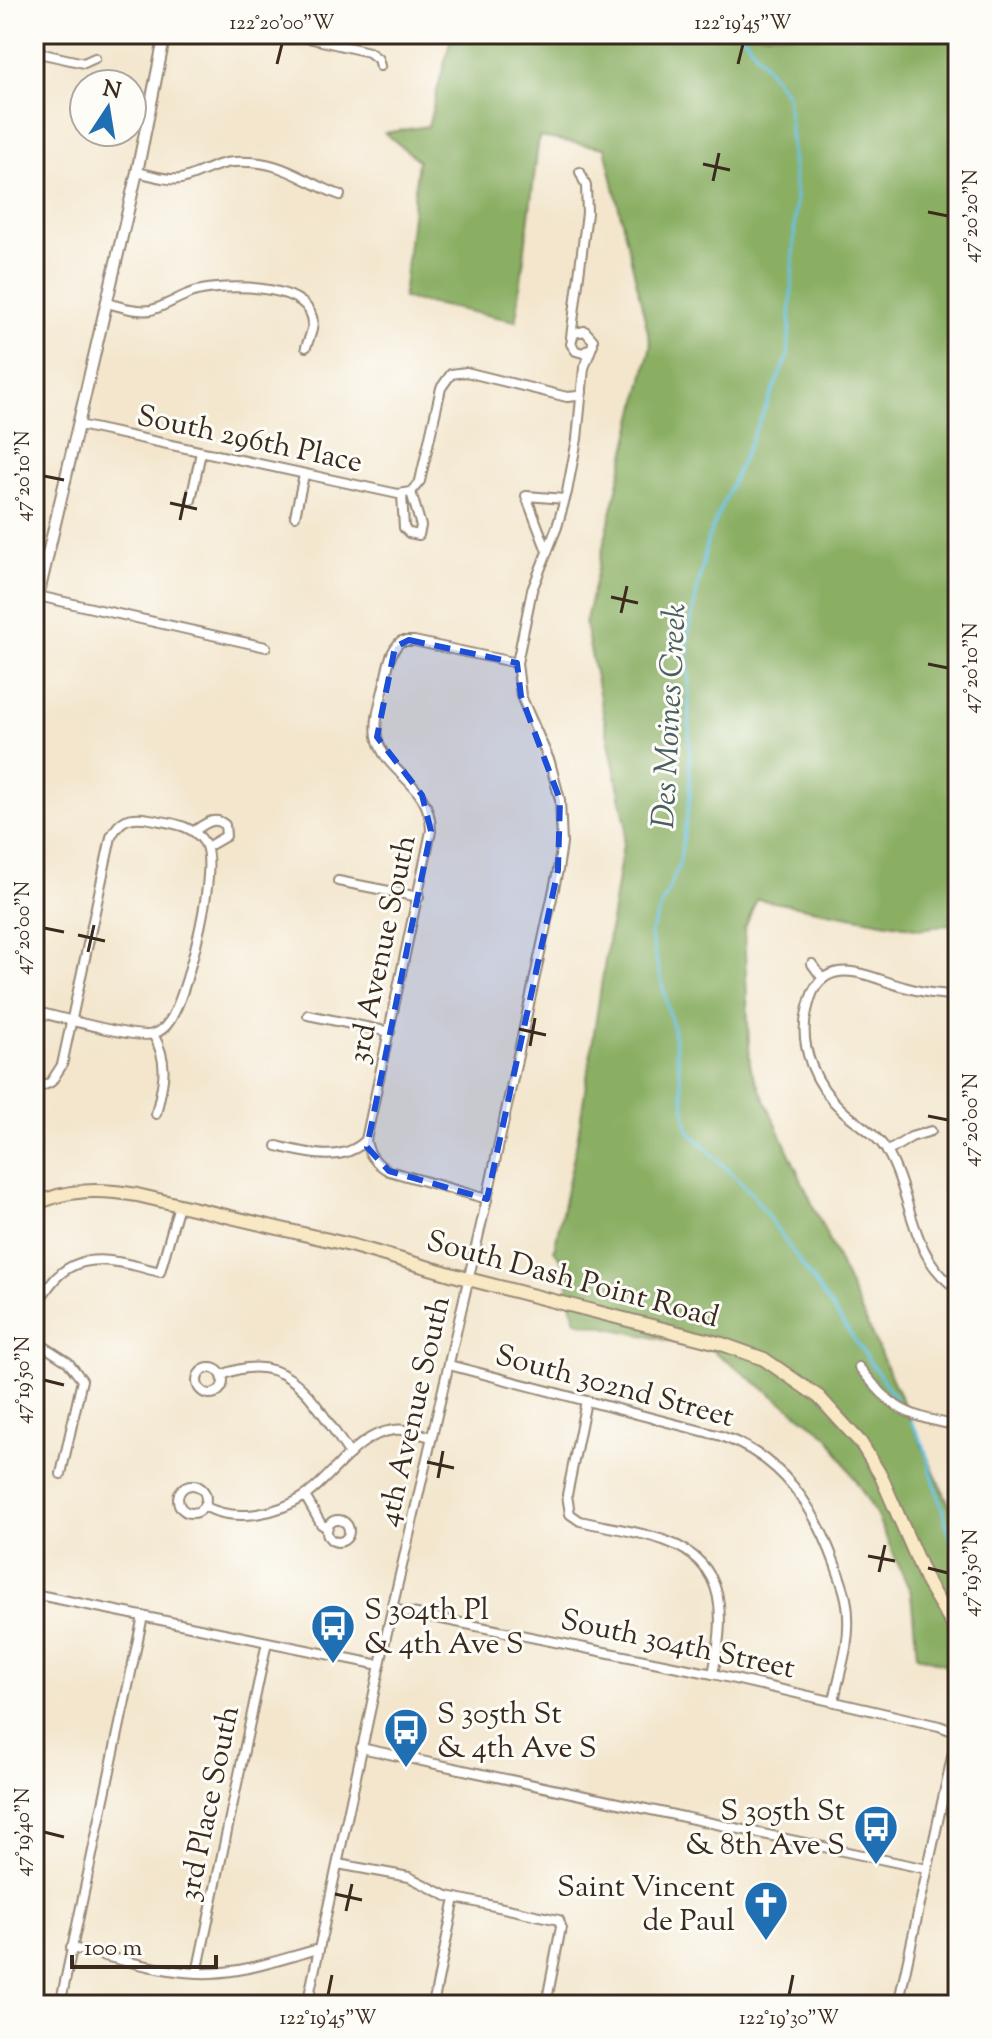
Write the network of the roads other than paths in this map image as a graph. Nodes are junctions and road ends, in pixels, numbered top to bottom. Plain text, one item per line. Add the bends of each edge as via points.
1 (165, 34) edge
2 (291, 34) edge
3 (34, 52) edge
4 (95, 58) dead end
5 (380, 66) dead end
6 (137, 172) junction
7 (580, 172) dead end
8 (340, 195) dead end
9 (107, 303) junction
10 (573, 310) junction
11 (585, 331) junction
12 (571, 337) junction
13 (306, 347) dead end
14 (591, 348) junction
15 (576, 351) junction
16 (584, 368) junction
17 (582, 392) junction
18 (79, 425) junction
19 (201, 452) junction
20 (304, 475) junction
21 (565, 499) junction
22 (191, 500) dead end
23 (295, 516) dead end
24 (547, 551) junction
25 (38, 596) junction
26 (34, 614) edge
27 (266, 647) dead end
28 (517, 663) junction
29 (194, 831) junction
30 (205, 844) junction
31 (338, 881) dead end
32 (419, 897) junction
33 (812, 964) dead end
34 (823, 979) junction
35 (958, 995) edge
36 (34, 1011) edge
37 (308, 1015) dead end
38 (71, 1020) junction
39 (390, 1032) junction
40 (153, 1034) junction
41 (34, 1090) edge
42 (156, 1114) dead end
43 (931, 1131) dead end
44 (366, 1140) junction
45 (277, 1146) dead end
46 (887, 1152) junction
47 (487, 1199) junction
48 (34, 1205) edge
49 (179, 1205) junction
50 (468, 1279) junction
51 (958, 1289) edge
52 (34, 1308) edge
53 (34, 1340) edge
54 (449, 1365) junction
55 (859, 1367) dead end
56 (222, 1375) dead end
57 (586, 1401) junction
58 (958, 1426) edge
59 (431, 1437) junction
60 (350, 1454) junction
61 (61, 1474) dead end
62 (305, 1496) junction
63 (204, 1506) dead end
64 (327, 1528) dead end
65 (34, 1594) edge
66 (392, 1609) junction
67 (143, 1616) junction
68 (958, 1634) edge
69 (267, 1642) junction
70 (380, 1665) junction
71 (713, 1674) junction
72 (834, 1701) junction
73 (361, 1748) junction
74 (338, 1864) junction
75 (927, 1869) junction
76 (455, 1898) junction
77 (71, 1948) junction
78 (319, 1949) junction
79 (197, 1973) junction
80 (60, 2005) edge
81 (307, 2005) edge
82 (433, 2005) edge
83 (546, 2005) edge
84 (898, 2005) edge

1 - 6 street
2 - 5 street via 369,52
3 - 4 street via 84,63
6 - 8 street via 178,179 222,163 258,163 284,168
6 - 9 street
7 - 10 street via 587,213
9 - 13 street via 146,310 209,289 283,293 300,301 311,315
9 - 18 street
10 - 11 street
10 - 12 street
11 - 12 street
11 - 14 street via 592,336
12 - 15 street
14 - 15 street
14 - 16 street, 4th Avenue South
15 - 16 street, 4th Avenue South
16 - 17 street, 4th Avenue South
17 - 20 street, South 296th Place via 558,396 461,371 447,378 420,481 407,493
17 - 21 street, 4th Avenue South
18 - 19 street, South 296th Place
18 - 25 street
19 - 20 street, South 296th Place
19 - 22 street
20 - 23 street
21 - 24 street, 4th Avenue South
21 - 24 street via 526,496
24 - 28 street, 4th Avenue South via 527,606
25 - 26 street
25 - 27 street
28 - 32 street, 3rd Avenue South via 409,640 398,643 389,664 377,737 385,754 422,795 430,814
28 - 47 street, 4th Avenue South via 525,709 556,782 562,843
29 - 30 street
29 - 30 street via 212,821 225,825 226,836
29 - 38 street via 142,817 124,819 111,837
30 - 40 street via 209,879 185,986 169,1023
31 - 32 street
32 - 39 street, 3rd Avenue South
33 - 34 street
34 - 35 street via 851,973
34 - 46 street via 805,1017 811,1065 840,1108
36 - 38 street
37 - 39 street
38 - 40 street
38 - 41 street via 57,1075
39 - 44 street, 3rd Avenue South
40 - 42 street via 165,1064
43 - 46 street
44 - 45 street via 349,1152 329,1155
44 - 47 street via 370,1154 389,1171
46 - 51 street via 920,1241 938,1272
47 - 50 street, 4th Avenue South
48 - 49 main road, South Dash Point Road via 60,1195 109,1190
49 - 50 main road, South Dash Point Road
49 - 52 street via 160,1272 89,1260 57,1277
50 - 54 street, 4th Avenue South
50 - 68 main road, South Dash Point Road via 741,1350 801,1383 848,1427 872,1460 928,1584
53 - 61 street via 68,1362 82,1380
54 - 57 street, South 302nd Street
54 - 59 street, 4th Avenue South
55 - 58 street via 896,1407
56 - 60 street via 255,1366 285,1375 304,1390
57 - 71 street via 567,1509 580,1521 665,1540 688,1552 710,1577 720,1603
57 - 72 street, South 302nd Street via 721,1436 752,1448 787,1477 826,1541 844,1592 847,1637
59 - 60 street via 396,1429
59 - 66 street, 4th Avenue South
60 - 62 street
62 - 63 street via 250,1516
62 - 64 street
65 - 67 street
66 - 70 street, 4th Avenue South
66 - 71 street, South 304th Street
67 - 69 street
67 - 77 street
69 - 70 street
69 - 79 street, 3rd Place South
70 - 73 street, 4th Avenue South
71 - 72 street, South 304th Street
72 - 75 street, South 304th Street via 953,1731 955,1743
73 - 74 street, 4th Avenue South
73 - 75 street
74 - 76 street via 409,1877
74 - 78 street, 4th Avenue South
75 - 84 street
76 - 82 street
76 - 83 street via 560,1921
77 - 79 street
77 - 80 street
78 - 79 street via 233,1971
78 - 81 street, 4th Avenue South

